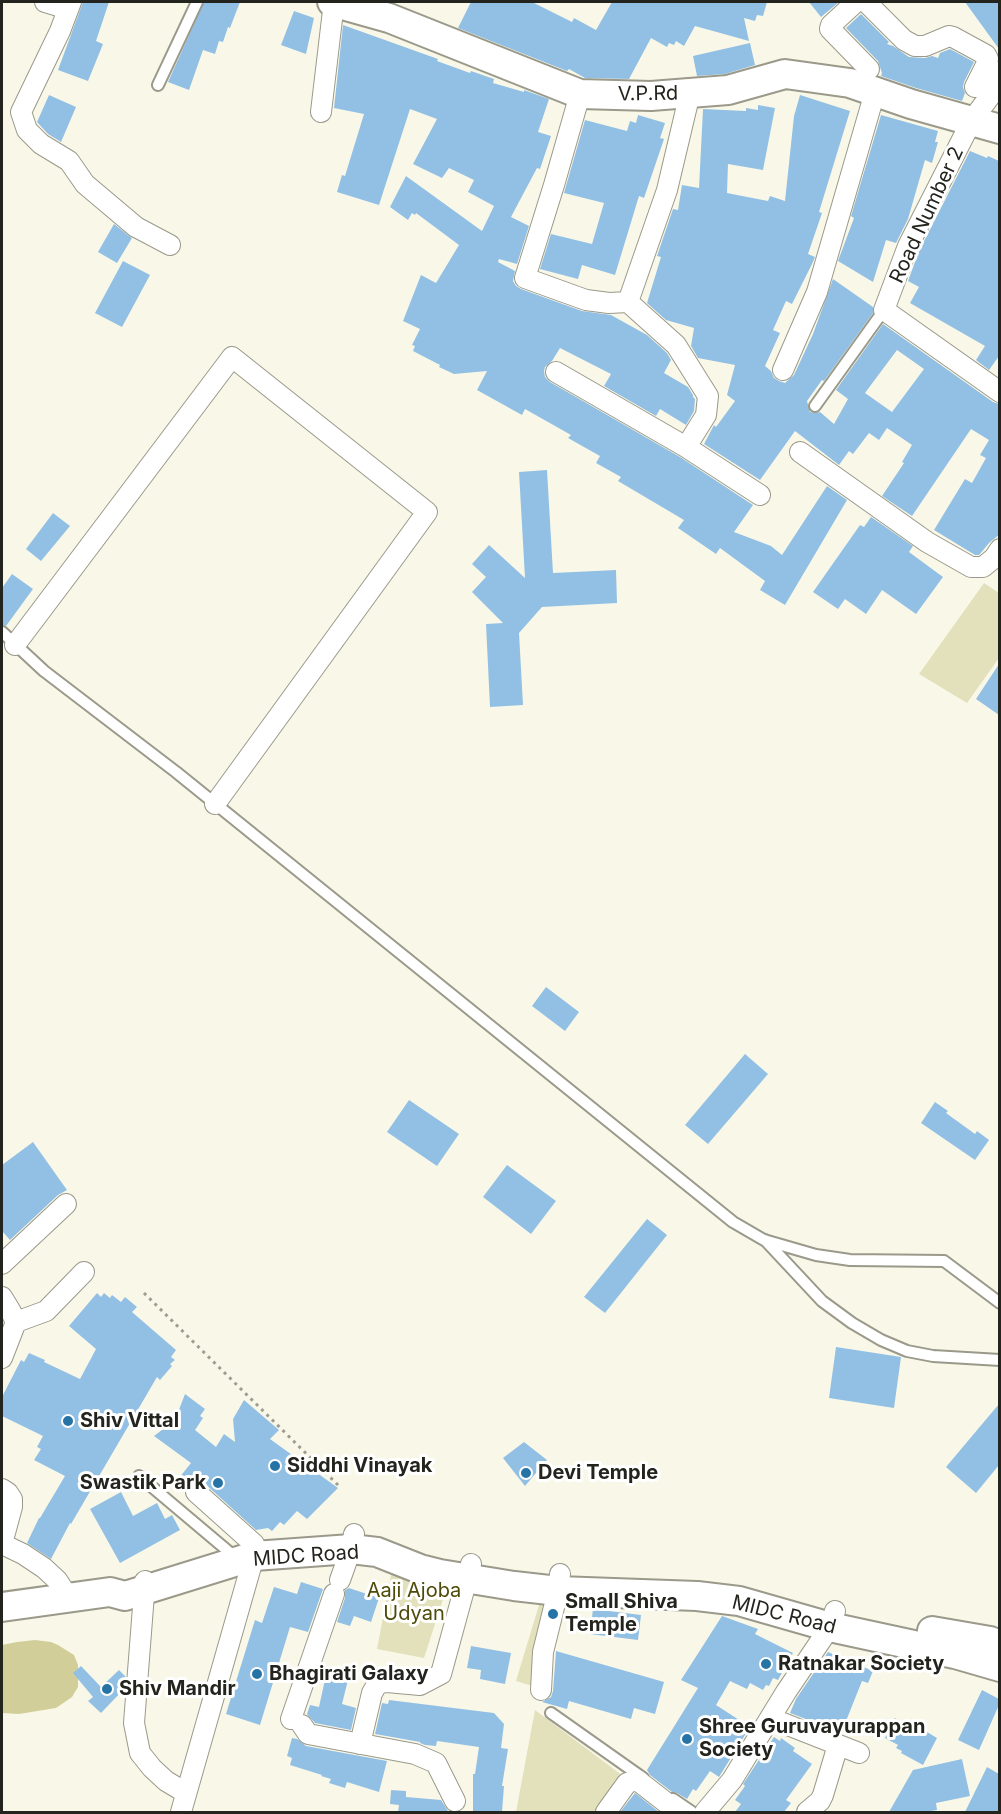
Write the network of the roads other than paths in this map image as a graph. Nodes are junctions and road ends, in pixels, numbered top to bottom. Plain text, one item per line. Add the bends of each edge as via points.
1 (45, 2) edge
2 (197, 2) edge
3 (333, 2) edge
4 (856, 2) edge
5 (866, 2) edge
6 (69, 5) edge
7 (992, 70) edge
8 (871, 77) junction
9 (999, 83) edge
10 (158, 85) dead end
11 (975, 87) dead end
12 (690, 93) junction
13 (580, 94) junction
14 (321, 112) dead end
15 (972, 120) junction
16 (999, 129) edge
17 (170, 245) dead end
18 (628, 302) junction
19 (884, 310) junction
20 (783, 370) dead end
21 (556, 372) dead end
22 (999, 392) edge
23 (815, 406) dead end
24 (686, 447) junction
25 (800, 452) dead end
26 (760, 495) dead end
27 (999, 549) edge
28 (8, 638) edge
29 (215, 804) junction
30 (66, 1204) dead end
31 (764, 1240) junction
32 (2, 1264) edge
33 (84, 1272) dead end
34 (2, 1298) edge
35 (999, 1303) edge
36 (16, 1322) junction
37 (2, 1358) edge
38 (999, 1360) edge
39 (139, 1476) dead end
40 (2, 1490) edge
41 (196, 1492) dead end
42 (352, 1542) junction
43 (242, 1554) junction
44 (469, 1572) junction
45 (559, 1582) junction
46 (145, 1583) junction
47 (68, 1598) junction
48 (2, 1607) edge
49 (832, 1619) junction
50 (984, 1648) edge
51 (999, 1667) edge
52 (541, 1690) dead end
53 (792, 1704) dead end
54 (551, 1713) dead end
55 (777, 1721) junction
56 (360, 1744) junction
57 (838, 1745) junction
58 (859, 1753) dead end
59 (186, 1793) junction
60 (455, 1801) dead end
61 (181, 1812) edge
62 (606, 1812) edge
63 (674, 1812) edge
64 (692, 1812) edge
65 (705, 1812) edge
66 (807, 1812) edge

1 - 6 street
2 - 10 lane
3 - 13 street, V.P.Rd via 389,18
3 - 14 street
4 - 8 street via 831,29
5 - 7 street via 915,46 953,37 986,55
6 - 17 street via 21,112 27,130 69,161 85,184 136,227
7 - 11 street
8 - 12 street, V.P.Rd via 850,83 785,74 728,90
8 - 15 street, V.P.Rd via 911,104
8 - 20 street via 817,292
9 - 15 street
12 - 13 street, V.P.Rd
12 - 18 street via 668,190
13 - 18 street via 525,278 586,300
15 - 16 street, V.P.Rd
15 - 19 street, Road Number 2 via 908,246
18 - 24 street via 676,345 708,396 705,415
19 - 22 street
19 - 23 lane
21 - 24 street
24 - 26 street
25 - 27 street via 927,542 971,567 983,567
28 - 29 lane via 44,671
28 - 29 street via 232,357 418,504 427,512
29 - 31 lane via 733,1222
30 - 32 street
31 - 35 lane via 850,1260 944,1261
31 - 38 lane via 822,1301 880,1340 933,1356
33 - 36 street via 46,1311
34 - 36 street
36 - 37 street
39 - 43 lane
40 - 47 street via 12,1498 2,1544 44,1568
41 - 43 street
42 - 43 street, MIDC Road
42 - 44 street, MIDC Road via 420,1569
42 - 56 street via 296,1722 308,1734
43 - 46 street, MIDC Road
43 - 59 street
44 - 45 street, MIDC Road
44 - 56 street via 441,1674 420,1685 378,1683
45 - 49 street, MIDC Road via 708,1590 739,1601 776,1604
45 - 52 street via 543,1652
46 - 47 street, MIDC Road via 125,1596 110,1592
46 - 59 street via 134,1723 140,1753 166,1781
47 - 48 street, MIDC Road
49 - 50 street, MIDC Road
49 - 55 street
50 - 51 street, MIDC Road
53 - 55 street
54 - 64 lane
55 - 57 street
55 - 65 street
56 - 60 street via 415,1754 436,1763
57 - 58 street
57 - 66 street via 823,1795
59 - 61 street
62 - 63 street via 627,1783 637,1780

